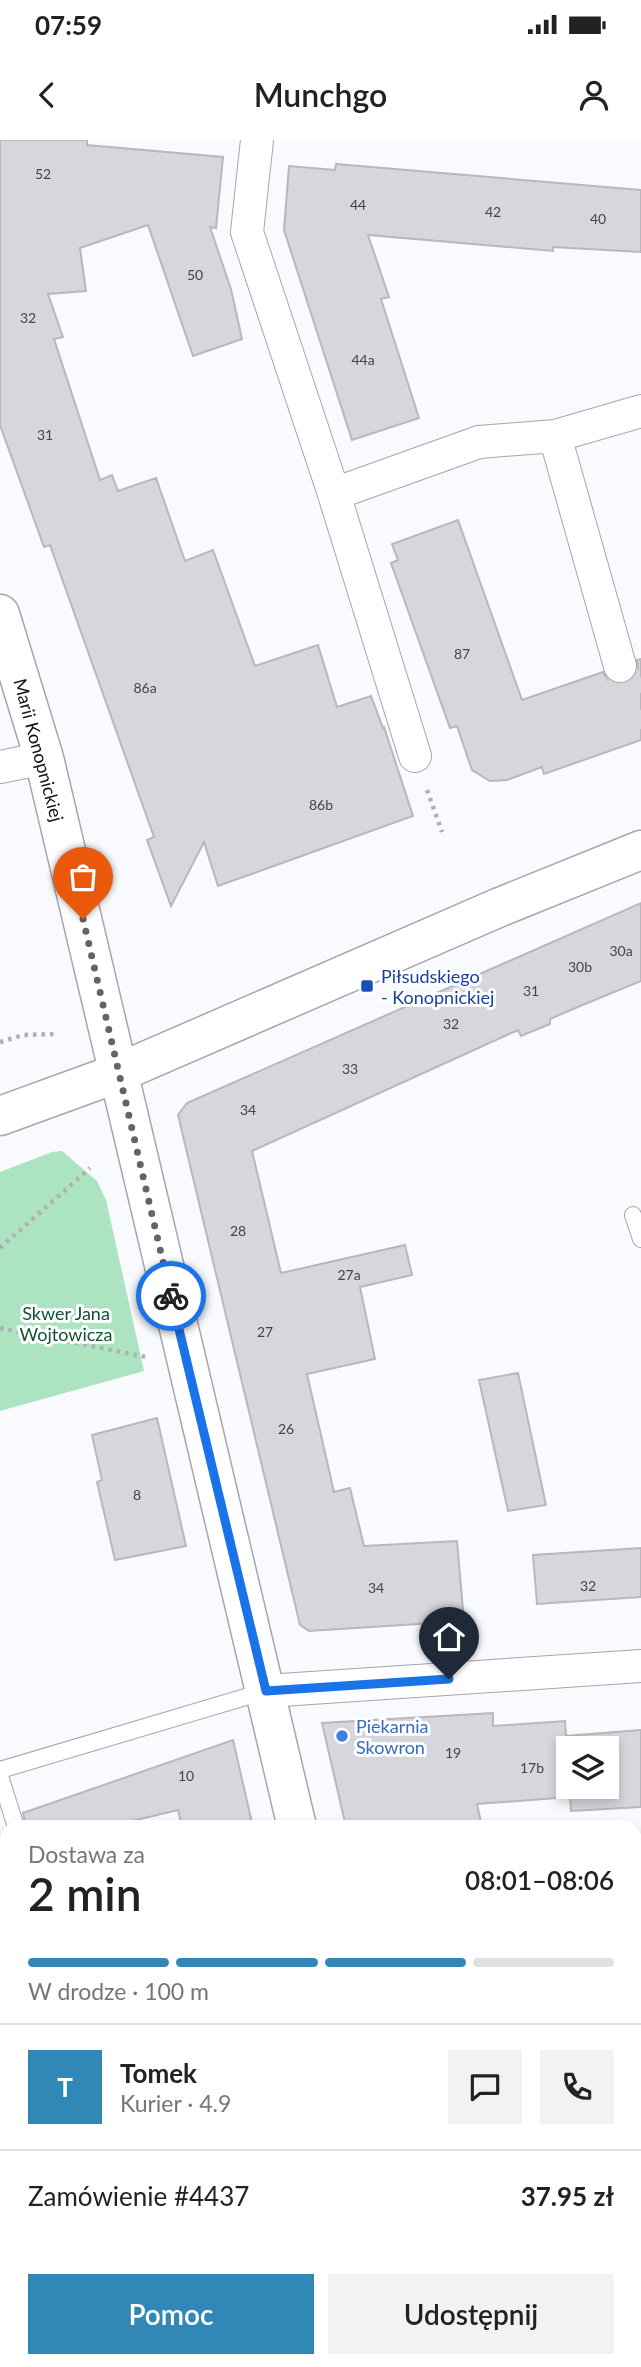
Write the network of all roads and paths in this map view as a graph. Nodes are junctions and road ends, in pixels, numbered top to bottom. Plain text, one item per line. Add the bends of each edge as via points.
1 (257, 140) edge
2 (641, 411) edge
3 (555, 436) junction
4 (334, 494) junction
5 (0, 614) edge
6 (620, 666) tunnel mouth
7 (415, 756) joint
8 (44, 758) junction
9 (0, 767) edge
10 (442, 832) dead end
11 (641, 850) edge
12 (56, 1034) dead end
13 (0, 1042) edge
14 (118, 1073) junction
15 (0, 1116) edge
16 (90, 1168) dead end
17 (633, 1215) dead end
18 (641, 1239) edge
19 (0, 1248) edge
20 (0, 1328) edge
21 (147, 1357) dead end
22 (641, 1666) edge
23 (266, 1691) junction
24 (0, 1770) edge
25 (0, 1776) edge
26 (14, 1820) edge
27 (295, 1820) edge

1 - 4 street via 247,232
2 - 3 street
3 - 4 street via 478,442
3 - 6 street
4 - 7 street
5 - 8 street, Marii Konopnickiej
7 - 10 path
8 - 9 street
8 - 14 street, Marii Konopnickiej
11 - 14 street
12 - 13 path via 23,1035
14 - 15 street
14 - 23 street, Marii Konopnickiej
16 - 19 path
17 - 18 lane
20 - 21 path
22 - 23 street
23 - 24 lane
23 - 27 street, Marii Konopnickiej
25 - 26 lane

